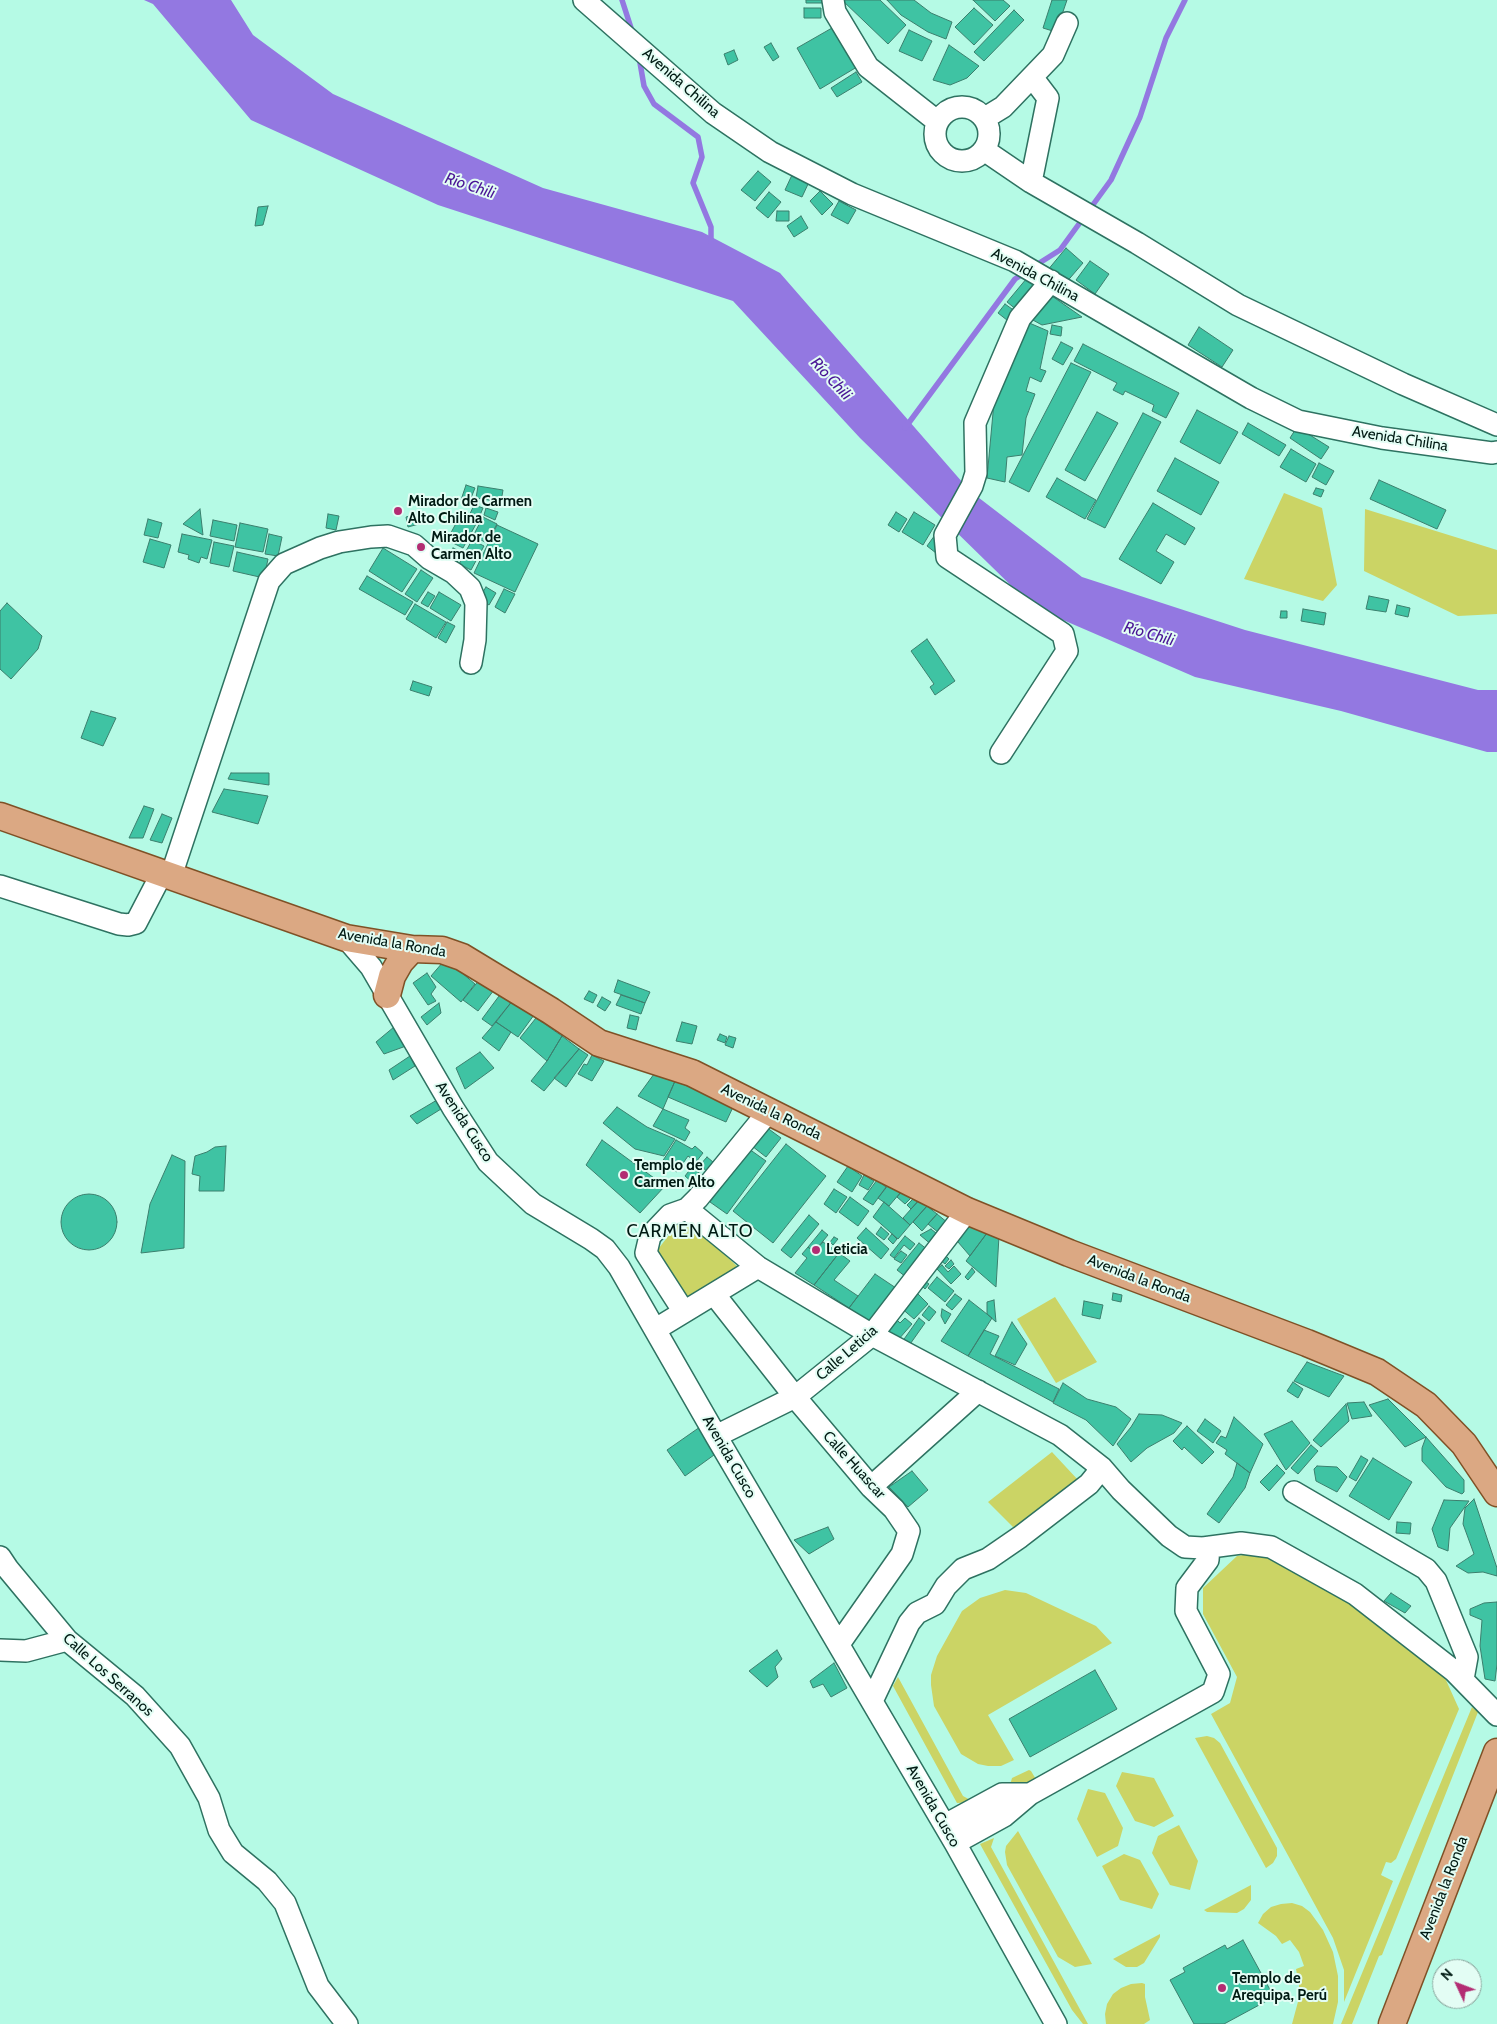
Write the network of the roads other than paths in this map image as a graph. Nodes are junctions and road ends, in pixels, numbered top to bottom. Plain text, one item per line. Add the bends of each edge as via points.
1 (584, 0) edge
2 (833, 0) edge
3 (1067, 23) dead end
4 (1032, 77) junction
5 (985, 118) junction
6 (938, 122) junction
7 (984, 150) junction
8 (1036, 185) junction
9 (1044, 277) junction
10 (1497, 425) edge
11 (1494, 452) edge
12 (471, 663) dead end
13 (1001, 753) dead end
14 (0, 816) edge
15 (166, 874) junction
16 (0, 886) edge
17 (346, 938) junction
18 (412, 949) junction
19 (387, 995) junction
20 (770, 1111) junction
21 (687, 1209) junction
22 (967, 1211) junction
23 (646, 1253) junction
24 (619, 1266) junction
25 (758, 1267) junction
26 (714, 1294) junction
27 (684, 1312) junction
28 (656, 1329) junction
29 (872, 1335) junction
30 (978, 1391) junction
31 (795, 1397) junction
32 (716, 1436) junction
33 (1102, 1468) junction
34 (871, 1487) junction
35 (1294, 1492) dead end
36 (1497, 1493) edge
37 (1209, 1547) junction
38 (0, 1556) edge
39 (67, 1640) junction
40 (839, 1644) junction
41 (0, 1650) edge
42 (1462, 1680) junction
43 (872, 1701) junction
44 (1497, 1715) edge
45 (1497, 1752) edge
46 (950, 1834) junction
47 (347, 2024) edge
48 (1056, 2024) edge
49 (1392, 2024) edge

1 - 9 street, Avenida Chilina via 713,113 770,152 852,194 1015,261
2 - 6 street via 835,12 868,67
3 - 4 street via 1053,55
4 - 5 street via 1003,107
4 - 8 street via 1048,98
5 - 6 street via 970,108 960,107 951,109
5 - 7 street via 990,134
6 - 7 street via 938,146 951,158 969,160
7 - 8 street
8 - 10 street via 1238,305
9 - 11 street, Avenida Chilina via 1251,398 1298,421 1382,438
9 - 13 street via 1020,318 975,423 976,473 945,535 947,557 1063,634 1068,651
12 - 15 street via 476,603 470,588 414,545 388,536 355,540 320,548 284,564 269,581
14 - 15 main road, Avenida la Ronda
15 - 16 street via 136,922 128,925
15 - 17 main road, Avenida la Ronda
17 - 18 main road, Avenida la Ronda
17 - 19 street, Avenida Cusco via 371,967
18 - 19 main road via 392,976
18 - 20 main road, Avenida la Ronda via 442,950 462,957 599,1043 692,1073
19 - 24 street, Avenida Cusco via 488,1162 533,1204 592,1239
20 - 21 street
20 - 22 main road, Avenida la Ronda
21 - 23 street via 670,1215 650,1236
21 - 25 street
22 - 29 street, Calle Leticia
22 - 36 main road, Avenida la Ronda via 1378,1372 1426,1405 1464,1444
23 - 24 street
23 - 27 street
24 - 28 street, Avenida Cusco
25 - 26 street
25 - 29 street
26 - 27 street
26 - 31 street, Calle Huascar
27 - 28 street
28 - 32 street, Avenida Cusco
29 - 30 street
29 - 31 street, Calle Leticia
30 - 33 street via 1060,1435
30 - 34 street
31 - 32 street, Calle Leticia
31 - 34 street, Calle Huascar
32 - 40 street, Avenida Cusco
33 - 37 street via 1169,1536 1185,1547
33 - 43 street via 1089,1484 1020,1537 988,1559 963,1569 946,1586 935,1604 908,1623
34 - 40 street, Calle Huascar via 894,1509 909,1531 902,1554
35 - 42 street via 1426,1568 1436,1581 1466,1657
37 - 42 street via 1241,1543 1271,1546 1355,1594
37 - 46 street via 1208,1560 1187,1588 1186,1611 1219,1674 1213,1692 1030,1794 1004,1816
38 - 39 street, Calle Los Serranos
39 - 41 street via 26,1651
39 - 47 street, Calle Los Serranos via 135,1696 180,1746 209,1798 219,1830 232,1853 267,1881 285,1903 318,1986
40 - 43 street, Avenida Cusco
42 - 44 street
43 - 46 street, Avenida Cusco
45 - 49 main road, Avenida la Ronda
46 - 48 street, Avenida Cusco

